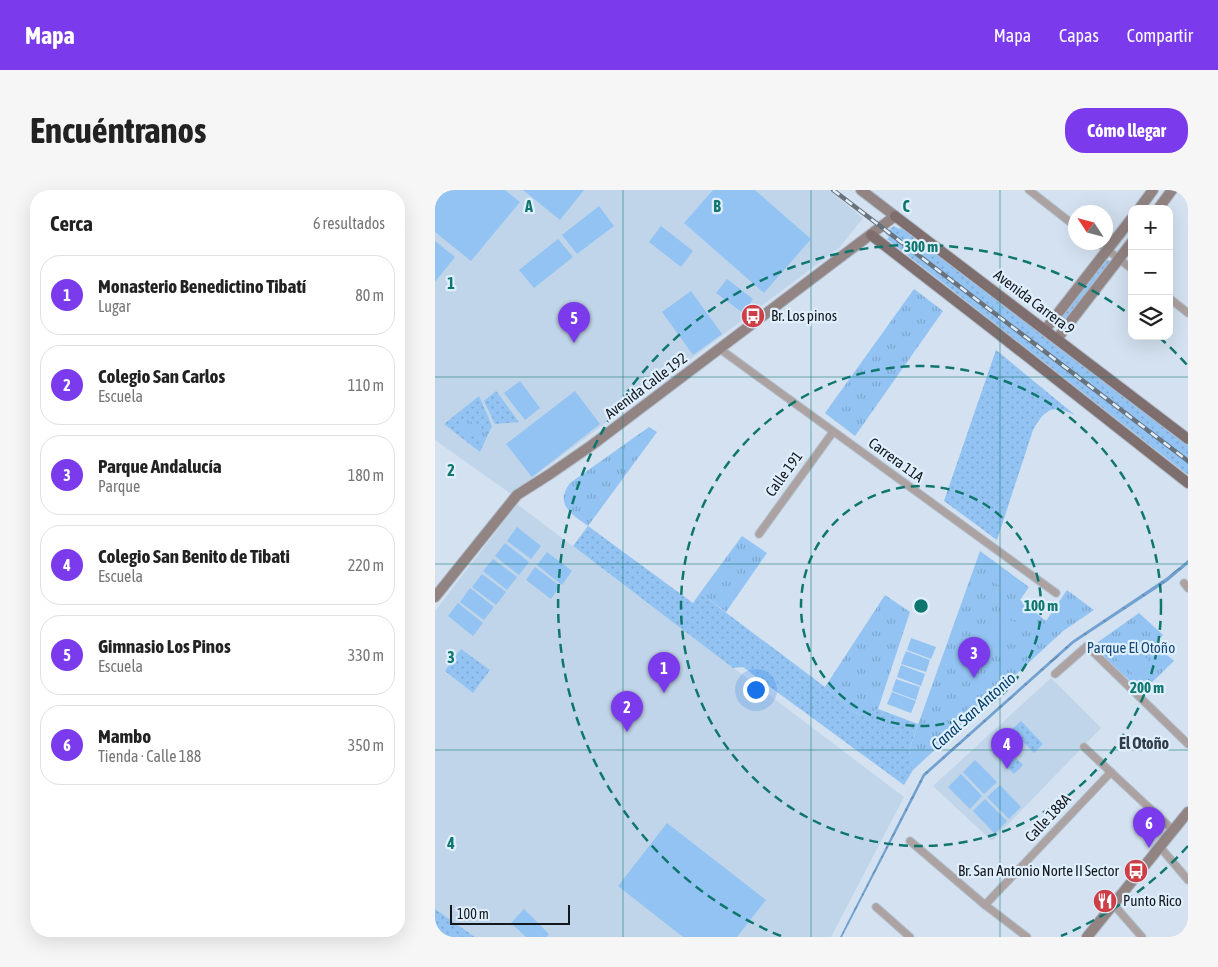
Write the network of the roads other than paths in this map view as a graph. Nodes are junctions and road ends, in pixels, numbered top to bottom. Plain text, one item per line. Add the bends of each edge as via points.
1 (861, 190) edge
2 (1029, 190) edge
3 (1153, 190) edge
4 (1172, 190) edge
5 (1142, 205) edge
6 (1160, 205) edge
7 (895, 216) junction
8 (1068, 221) edge
9 (1128, 223) edge
10 (871, 235) junction
11 (1113, 242) edge
12 (1128, 247) edge
13 (1107, 250) joint
14 (1119, 259) junction
15 (1128, 266) edge
16 (1173, 301) edge
17 (1188, 313) edge
18 (1045, 330) junction
19 (1057, 339) junction
20 (719, 349) junction
21 (833, 432) junction
22 (1188, 438) edge
23 (1188, 484) edge
24 (759, 534) dead end
25 (1056, 593) dead end
26 (435, 598) edge
27 (1055, 674) dead end
28 (1188, 744) edge
29 (1083, 747) dead end
30 (1111, 772) junction
31 (1188, 812) edge
32 (1173, 830) junction
33 (909, 840) dead end
34 (1160, 847) junction
35 (1188, 880) edge
36 (985, 904) junction
37 (1113, 904) junction
38 (876, 907) dead end
39 (910, 937) edge
40 (1027, 937) edge
41 (1087, 937) edge
42 (1143, 937) edge

1 - 7 main road, Avenida Carrera 9
2 - 8 street
3 - 5 main road
4 - 6 main road
7 - 10 main road, Avenida Calle 192
7 - 18 main road, Avenida Carrera 9
9 - 11 main road
10 - 20 main road, Avenida Calle 192
10 - 23 main road
12 - 14 main road
13 - 14 street
13 - 18 main road
14 - 15 street
14 - 19 main road
16 - 17 street
18 - 19 main road, Avenida Carrera 9
19 - 22 main road, Avenida Carrera 9
20 - 21 street, Carrera 11A
20 - 26 main road, Avenida Calle 192 via 591,445 517,494
21 - 24 street, Calle 191
21 - 25 street, Carrera 11A
27 - 28 street via 1087,646
29 - 30 street
30 - 32 street
30 - 36 street, Calle 188A
31 - 32 main road
32 - 34 main road
33 - 36 street
34 - 35 street
34 - 37 main road
36 - 40 street
37 - 41 main road
37 - 42 street
38 - 39 street

